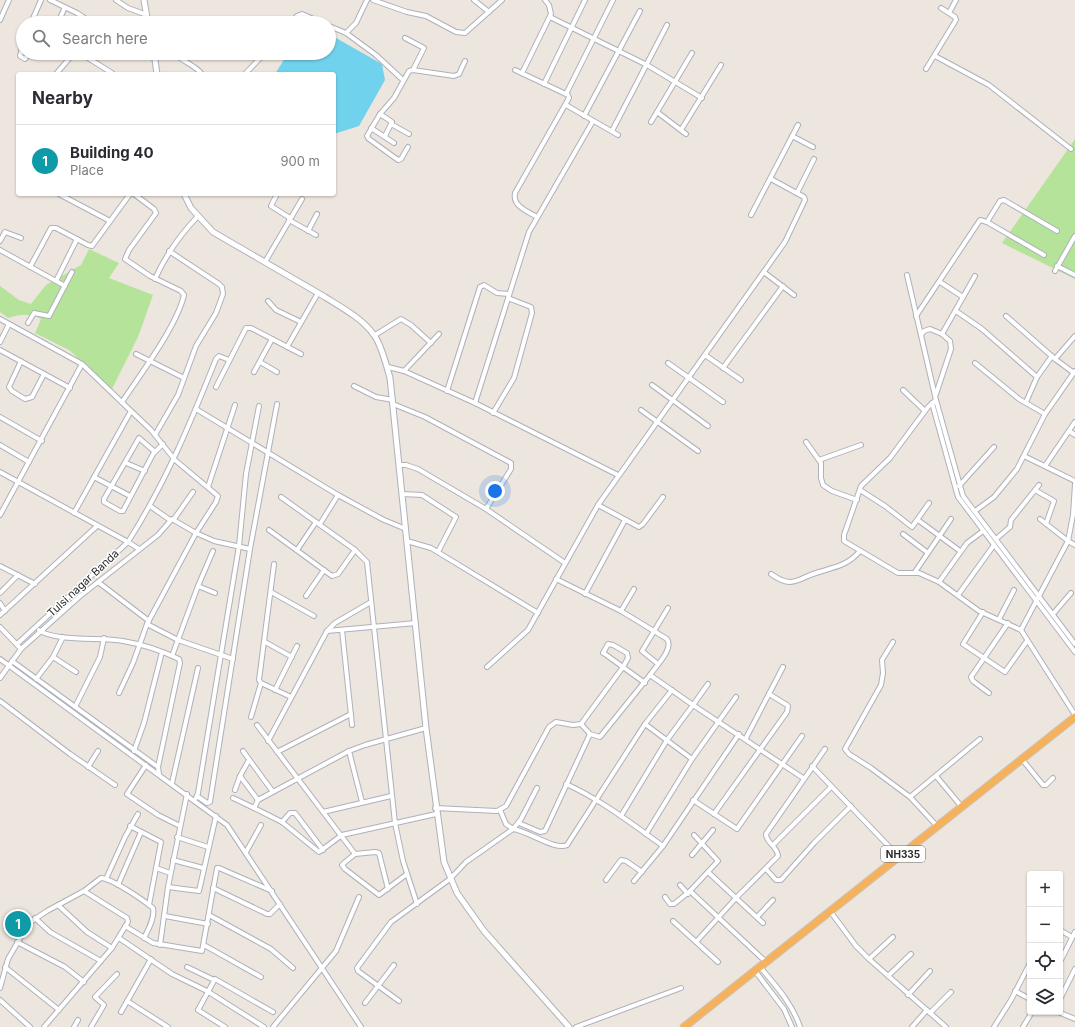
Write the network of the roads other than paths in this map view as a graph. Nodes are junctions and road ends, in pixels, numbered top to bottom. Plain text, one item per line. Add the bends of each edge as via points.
1 (9, 0) edge
2 (41, 0) edge
3 (50, 0) edge
4 (116, 0) edge
5 (144, 0) edge
6 (367, 0) edge
7 (373, 0) edge
8 (474, 0) edge
9 (502, 0) edge
10 (545, 0) edge
11 (585, 0) edge
12 (613, 0) edge
13 (956, 0) edge
14 (65, 7) junction
15 (941, 8) dead end
16 (640, 11) dead end
17 (489, 12) junction
18 (949, 13) junction
19 (147, 15) joint
20 (34, 16) edge
21 (61, 16) edge
22 (80, 16) edge
23 (297, 16) edge
24 (307, 16) edge
25 (550, 17) junction
26 (0, 20) edge
27 (666, 25) dead end
28 (572, 28) junction
29 (336, 29) edge
30 (346, 33) junction
31 (405, 38) dead end
32 (594, 39) junction
33 (620, 52) junction
34 (692, 53) dead end
35 (935, 56) junction
36 (68, 60) edge
37 (91, 60) edge
38 (155, 60) edge
39 (181, 60) edge
40 (258, 60) edge
41 (465, 61) dead end
42 (647, 65) junction
43 (722, 65) dead end
44 (926, 69) dead end
45 (413, 70) junction
46 (515, 70) dead end
47 (58, 72) edge
48 (110, 72) edge
49 (157, 72) edge
50 (200, 72) edge
51 (247, 72) edge
52 (522, 73) junction
53 (403, 80) junction
54 (676, 82) junction
55 (544, 84) junction
56 (566, 94) junction
57 (702, 98) junction
58 (566, 105) junction
59 (657, 112) junction
60 (380, 114) junction
61 (584, 116) junction
62 (593, 121) junction
63 (652, 122) dead end
64 (391, 124) junction
65 (798, 125) dead end
66 (371, 128) junction
67 (681, 130) junction
68 (612, 131) junction
69 (409, 134) dead end
70 (686, 134) dead end
71 (618, 135) dead end
72 (384, 136) junction
73 (792, 136) junction
74 (394, 143) dead end
75 (408, 147) dead end
76 (813, 147) dead end
77 (1071, 150) dead end
78 (814, 159) dead end
79 (771, 179) junction
80 (797, 193) junction
81 (63, 196) edge
82 (129, 196) edge
83 (133, 196) edge
84 (185, 196) edge
85 (276, 196) edge
86 (302, 199) dead end
87 (317, 214) dead end
88 (751, 215) dead end
89 (198, 216) junction
90 (537, 217) junction
91 (290, 219) junction
92 (110, 221) junction
93 (987, 222) junction
94 (308, 231) junction
95 (1057, 232) dead end
96 (316, 235) dead end
97 (1075, 236) edge
98 (21, 238) dead end
99 (77, 239) junction
100 (0, 241) edge
101 (0, 250) edge
102 (169, 251) junction
103 (1044, 256) dead end
104 (265, 262) junction
105 (1057, 266) junction
106 (30, 267) junction
107 (1055, 271) dead end
108 (72, 272) dead end
109 (765, 273) junction
110 (907, 275) dead end
111 (1075, 275) edge
112 (975, 276) dead end
113 (156, 279) junction
114 (56, 281) junction
115 (940, 282) junction
116 (65, 286) junction
117 (783, 286) junction
118 (318, 293) junction
119 (794, 295) dead end
120 (508, 296) junction
121 (963, 297) junction
122 (268, 301) dead end
123 (956, 311) junction
124 (916, 316) junction
125 (1006, 316) dead end
126 (0, 318) edge
127 (301, 322) junction
128 (28, 323) dead end
129 (9, 324) junction
130 (439, 334) dead end
131 (942, 334) junction
132 (375, 335) junction
133 (921, 335) junction
134 (1075, 337) edge
135 (272, 339) junction
136 (0, 342) edge
137 (431, 343) junction
138 (287, 347) junction
139 (0, 350) edge
140 (136, 354) dead end
141 (301, 354) dead end
142 (705, 355) junction
143 (1053, 357) junction
144 (150, 360) junction
145 (229, 360) junction
146 (21, 361) junction
147 (260, 362) junction
148 (668, 363) dead end
149 (975, 363) dead end
150 (82, 364) junction
151 (388, 367) junction
152 (723, 368) junction
153 (404, 371) junction
154 (254, 372) dead end
155 (277, 372) dead end
156 (1074, 372) edge
157 (44, 374) junction
158 (689, 377) junction
159 (1037, 377) junction
160 (184, 378) junction
161 (741, 380) dead end
162 (652, 385) dead end
163 (354, 386) dead end
164 (216, 387) dead end
165 (70, 388) junction
166 (447, 390) junction
167 (903, 390) dead end
168 (936, 398) junction
169 (672, 399) junction
170 (122, 402) junction
171 (393, 402) junction
172 (723, 402) dead end
173 (1026, 402) junction
174 (475, 403) junction
175 (932, 403) junction
176 (277, 404) dead end
177 (235, 405) dead end
178 (259, 406) dead end
179 (196, 409) junction
180 (641, 410) dead end
181 (925, 410) junction
182 (131, 411) junction
183 (493, 413) junction
184 (1045, 414) junction
185 (0, 417) edge
186 (656, 421) junction
187 (1075, 422) edge
188 (708, 426) dead end
189 (228, 428) junction
190 (1069, 431) junction
191 (155, 435) junction
192 (1075, 435) edge
193 (42, 441) junction
194 (252, 442) junction
195 (806, 442) dead end
196 (163, 444) junction
197 (0, 445) edge
198 (861, 445) dead end
199 (994, 447) dead end
200 (698, 451) dead end
201 (155, 452) junction
202 (268, 452) junction
203 (1024, 456) junction
204 (175, 460) junction
205 (819, 460) junction
206 (29, 462) junction
207 (126, 462) junction
208 (399, 465) junction
209 (1045, 466) junction
210 (145, 471) junction
211 (0, 472) edge
212 (618, 476) junction
213 (94, 477) junction
214 (18, 482) junction
215 (1075, 482) edge
216 (1039, 485) dead end
217 (111, 486) junction
218 (959, 486) junction
219 (208, 487) junction
220 (860, 490) junction
221 (1035, 490) junction
222 (193, 492) dead end
223 (402, 494) junction
224 (338, 495) junction
225 (130, 496) junction
226 (282, 497) dead end
227 (663, 497) dead end
228 (857, 500) junction
229 (929, 503) dead end
230 (598, 505) junction
231 (150, 506) junction
232 (486, 509) junction
233 (975, 511) junction
234 (74, 513) junction
235 (0, 515) edge
236 (1074, 515) edge
237 (951, 519) dead end
238 (1040, 519) dead end
239 (172, 520) junction
240 (625, 520) junction
241 (918, 520) junction
242 (318, 523) junction
243 (1046, 524) junction
244 (97, 526) junction
245 (406, 528) junction
246 (269, 530) dead end
247 (983, 531) junction
248 (196, 533) junction
249 (903, 534) dead end
250 (940, 536) junction
251 (996, 539) junction
252 (407, 541) junction
253 (1068, 541) junction
254 (128, 542) junction
255 (1075, 544) edge
256 (994, 545) junction
257 (239, 546) junction
258 (139, 549) junction
259 (250, 549) junction
260 (297, 550) junction
261 (355, 550) junction
262 (960, 550) junction
263 (213, 551) dead end
264 (438, 552) junction
265 (860, 552) junction
266 (928, 553) junction
267 (274, 564) dead end
268 (565, 564) junction
269 (0, 566) edge
270 (324, 570) junction
271 (915, 572) junction
272 (771, 574) dead end
273 (18, 576) junction
274 (556, 579) junction
275 (98, 582) junction
276 (939, 582) junction
277 (35, 584) junction
278 (198, 586) junction
279 (634, 589) dead end
280 (1014, 590) dead end
281 (271, 592) junction
282 (0, 593) edge
283 (215, 593) dead end
284 (1071, 593) dead end
285 (585, 594) junction
286 (958, 595) junction
287 (306, 596) dead end
288 (1037, 598) junction
289 (371, 602) junction
290 (0, 603) edge
291 (668, 608) dead end
292 (5, 611) junction
293 (621, 611) junction
294 (983, 612) junction
295 (538, 613) junction
296 (1053, 614) junction
297 (0, 615) edge
298 (314, 616) dead end
299 (999, 619) junction
300 (148, 622) junction
301 (416, 623) junction
302 (1008, 623) junction
303 (36, 626) junction
304 (0, 627) edge
305 (374, 627) junction
306 (342, 630) junction
307 (1021, 630) junction
308 (40, 631) junction
309 (327, 631) junction
310 (654, 631) junction
311 (63, 637) junction
312 (104, 638) junction
313 (178, 640) junction
314 (1027, 641) junction
315 (265, 642) junction
316 (892, 642) dead end
317 (16, 644) junction
318 (139, 644) junction
319 (1075, 644) edge
320 (297, 646) dead end
321 (21, 649) junction
322 (162, 652) junction
323 (1075, 652) edge
324 (172, 656) junction
325 (221, 656) junction
326 (52, 657) junction
327 (292, 657) junction
328 (0, 659) edge
329 (233, 659) junction
330 (983, 659) junction
331 (12, 661) junction
332 (658, 664) junction
333 (8, 665) junction
334 (487, 666) dead end
335 (623, 667) junction
336 (783, 667) dead end
337 (198, 668) dead end
338 (76, 672) dead end
339 (650, 675) junction
340 (0, 678) edge
341 (36, 679) junction
342 (261, 683) junction
343 (645, 683) junction
344 (708, 684) dead end
345 (275, 690) junction
346 (672, 690) junction
347 (119, 693) dead end
348 (990, 693) dead end
349 (769, 694) junction
350 (291, 697) junction
351 (736, 697) dead end
352 (0, 701) edge
353 (693, 705) junction
354 (75, 707) junction
355 (351, 714) junction
356 (1075, 716) edge
357 (251, 717) dead end
358 (718, 722) junction
359 (581, 724) junction
360 (645, 724) junction
361 (257, 725) dead end
362 (352, 725) dead end
363 (426, 728) junction
364 (590, 734) junction
365 (739, 734) junction
366 (802, 736) dead end
367 (746, 738) junction
368 (980, 739) dead end
369 (385, 740) junction
370 (667, 740) junction
371 (268, 741) junction
372 (761, 749) junction
373 (825, 749) dead end
374 (134, 750) junction
375 (98, 751) dead end
376 (243, 751) dead end
377 (349, 751) junction
378 (277, 752) junction
379 (1021, 758) junction
380 (692, 759) junction
381 (249, 760) junction
382 (783, 763) junction
383 (146, 765) junction
384 (812, 766) junction
385 (88, 767) junction
386 (158, 767) junction
387 (159, 774) junction
388 (240, 776) junction
389 (936, 776) junction
390 (803, 778) junction
391 (1053, 778) dead end
392 (298, 779) junction
393 (172, 783) junction
394 (566, 784) junction
395 (115, 785) dead end
396 (831, 787) junction
397 (537, 788) dead end
398 (235, 790) dead end
399 (273, 792) junction
400 (187, 794) junction
401 (391, 796) junction
402 (910, 796) junction
403 (196, 798) junction
404 (233, 798) dead end
405 (258, 800) junction
406 (595, 800) junction
407 (693, 800) junction
408 (362, 802) junction
409 (851, 806) junction
410 (961, 806) junction
411 (254, 808) junction
412 (500, 810) junction
413 (436, 811) junction
414 (323, 812) junction
415 (138, 814) dead end
416 (714, 814) junction
417 (216, 816) junction
418 (621, 816) junction
419 (282, 822) junction
420 (395, 823) junction
421 (519, 823) junction
422 (261, 825) dead end
423 (130, 826) junction
424 (180, 826) junction
425 (937, 826) junction
426 (513, 829) junction
427 (713, 830) dead end
428 (141, 832) junction
429 (646, 834) junction
430 (342, 835) junction
431 (694, 835) dead end
432 (177, 837) junction
433 (702, 843) junction
434 (773, 845) junction
435 (662, 846) junction
436 (208, 847) junction
437 (323, 850) junction
438 (246, 852) junction
439 (355, 854) junction
440 (692, 855) dead end
441 (899, 857) junction
442 (173, 860) junction
443 (156, 868) junction
444 (203, 868) junction
445 (766, 869) junction
446 (642, 872) junction
447 (170, 873) junction
448 (708, 873) junction
449 (407, 874) junction
450 (106, 879) junction
451 (450, 879) junction
452 (606, 880) dead end
453 (634, 881) dead end
454 (118, 885) junction
455 (680, 885) dead end
456 (168, 887) junction
457 (213, 888) junction
458 (388, 889) junction
459 (84, 891) junction
460 (272, 891) junction
461 (689, 892) junction
462 (359, 897) dead end
463 (665, 897) dead end
464 (736, 898) junction
465 (773, 900) dead end
466 (280, 904) junction
467 (417, 904) junction
468 (58, 905) junction
469 (149, 905) junction
470 (830, 911) junction
471 (209, 915) junction
472 (165, 916) junction
473 (35, 918) junction
474 (718, 918) junction
475 (757, 918) junction
476 (673, 921) dead end
477 (763, 923) dead end
478 (208, 924) junction
479 (125, 926) junction
480 (1063, 932) edge
481 (1075, 932) edge
482 (893, 937) dead end
483 (1072, 937) junction
484 (119, 938) junction
485 (144, 938) junction
486 (17, 942) junction
487 (696, 942) junction
488 (204, 944) junction
489 (160, 945) junction
490 (112, 948) junction
491 (911, 954) dead end
492 (1063, 956) edge
493 (151, 959) junction
494 (868, 959) junction
495 (101, 961) junction
496 (718, 962) dead end
497 (394, 965) dead end
498 (5, 967) junction
499 (187, 967) dead end
500 (760, 967) junction
501 (294, 968) dead end
502 (322, 968) junction
503 (1027, 969) edge
504 (1075, 969) edge
505 (930, 971) dead end
506 (117, 974) dead end
507 (888, 976) junction
508 (261, 977) dead end
509 (214, 980) junction
510 (84, 982) junction
511 (378, 986) junction
512 (0, 988) edge
513 (681, 988) dead end
514 (730, 990) junction
515 (207, 991) junction
516 (951, 992) dead end
517 (1015, 992) junction
518 (1063, 993) edge
519 (908, 995) junction
520 (1027, 998) edge
521 (0, 1000) edge
522 (127, 1001) junction
523 (399, 1001) dead end
524 (365, 1003) dead end
525 (59, 1010) junction
526 (121, 1012) dead end
527 (272, 1012) dead end
528 (928, 1012) junction
529 (1063, 1014) edge
530 (1030, 1015) edge
531 (1075, 1019) edge
532 (78, 1020) dead end
533 (30, 1027) edge
534 (44, 1027) edge
535 (74, 1027) edge
536 (91, 1027) edge
537 (168, 1027) edge
538 (225, 1027) edge
539 (264, 1027) edge
540 (273, 1027) edge
541 (361, 1027) edge
542 (568, 1027) edge
543 (576, 1027) edge
544 (684, 1027) edge
545 (691, 1027) edge
546 (792, 1027) edge
547 (800, 1027) edge
548 (912, 1027) edge
549 (946, 1027) edge
550 (994, 1027) edge
551 (1023, 1027) edge

1 - 26 street
2 - 20 street
3 - 14 street
4 - 19 street via 132,10
5 - 19 street
6 - 30 street via 356,23
7 - 17 street via 426,16 461,33 469,32
8 - 17 street
9 - 17 street
10 - 25 street via 552,10
11 - 28 street
12 - 32 street
13 - 18 street
14 - 21 street
14 - 22 street
15 - 18 street
16 - 33 street
18 - 35 street via 956,20
23 - 24 street
25 - 28 street
25 - 52 street
27 - 42 street
28 - 32 street
28 - 55 street
29 - 30 street
30 - 53 street via 376,55
31 - 45 street via 424,48
32 - 33 street
32 - 56 street
33 - 42 street
33 - 61 street
34 - 54 street
35 - 44 street
35 - 77 street via 989,85
36 - 47 street
37 - 48 street
38 - 49 street
39 - 50 street
40 - 51 street
41 - 45 street via 459,74 454,76
42 - 54 street
42 - 68 street
43 - 57 street
45 - 53 street via 409,71
46 - 52 street
52 - 55 street
53 - 60 street via 394,98
54 - 57 street
54 - 59 street
55 - 56 street
56 - 58 street via 569,98
57 - 67 street
58 - 61 street
58 - 90 street via 515,193 516,204
59 - 63 street
59 - 67 street
60 - 64 street via 390,120
60 - 66 street
61 - 62 street
62 - 68 street
62 - 90 street
64 - 69 street
64 - 72 street
65 - 73 street
66 - 72 street
66 - 75 street via 368,139 396,159 400,160
67 - 70 street
68 - 71 street
72 - 74 street
73 - 76 street
73 - 79 street
78 - 80 street
79 - 80 street
79 - 88 street
80 - 109 street via 804,197 804,203 785,242
81 - 92 street
82 - 92 street
83 - 113 street via 154,208 156,213 125,259
84 - 89 street
85 - 91 street via 271,206
86 - 91 street
87 - 94 street
89 - 102 street
89 - 104 street via 213,232
90 - 120 street via 529,232
91 - 94 street
91 - 104 street
92 - 99 street via 92,246
93 - 95 street via 1000,201 1004,200
93 - 103 street
93 - 115 street via 978,221
94 - 96 street
97 - 105 street
98 - 100 street via 6,232
99 - 106 street via 51,228
99 - 114 street
101 - 106 street
102 - 113 street
102 - 160 street via 220,284 224,290 216,313 196,346
104 - 118 street
105 - 107 street
105 - 111 street
106 - 114 street
108 - 116 street
109 - 117 street
109 - 142 street
110 - 124 street
112 - 121 street
113 - 144 street via 184,295
114 - 116 street
115 - 121 street
115 - 124 street
116 - 128 street via 49,316 34,313
117 - 119 street
117 - 152 street
118 - 127 street
118 - 132 street via 342,308
120 - 166 street via 484,285 480,287
120 - 174 street
120 - 183 street via 531,307 532,313 514,378
121 - 123 street
122 - 127 street via 276,310
123 - 131 street
123 - 159 street via 982,329
124 - 133 street
125 - 143 street
126 - 129 street
127 - 138 street
129 - 136 street
129 - 150 street
130 - 137 street
131 - 133 street via 930,329
131 - 168 street via 951,344
132 - 137 street via 401,319
132 - 151 street
133 - 168 street
134 - 143 street
135 - 138 street
135 - 145 street via 246,328
135 - 147 street
137 - 153 street
138 - 141 street
139 - 146 street
140 - 144 street
142 - 152 street
142 - 158 street
143 - 156 street
143 - 159 street
144 - 160 street
144 - 170 street
145 - 164 street
145 - 179 street via 219,356 216,359
146 - 157 street
146 - 157 street via 9,387 25,399 32,397
147 - 154 street
147 - 155 street
148 - 158 street
149 - 173 street
150 - 165 street
150 - 170 street
151 - 153 street
151 - 171 street
152 - 161 street
153 - 166 street
156 - 184 street
157 - 165 street
158 - 169 street
158 - 172 street
159 - 173 street
160 - 191 street via 172,407
162 - 169 street
163 - 171 street via 376,398
165 - 193 street
166 - 174 street
167 - 181 street
168 - 175 street
168 - 218 street
169 - 186 street
169 - 188 street
170 - 182 street
171 - 208 street
171 - 232 street via 510,463 511,469
173 - 184 street
174 - 183 street
175 - 181 street
175 - 247 street via 955,490
176 - 202 street
177 - 189 street
178 - 194 street
179 - 189 street
179 - 204 street
180 - 186 street
181 - 220 street via 904,441
182 - 191 street via 140,417
182 - 213 street
183 - 212 street
184 - 203 street
185 - 193 street
186 - 200 street
186 - 212 street
187 - 190 street
189 - 194 street
189 - 219 street
190 - 192 street
190 - 209 street
191 - 196 street
193 - 206 street
194 - 202 street
194 - 257 street via 244,488
195 - 205 street
196 - 201 street
196 - 204 street
197 - 206 street
198 - 205 street
199 - 218 street
201 - 207 street via 139,438
201 - 210 street
202 - 224 street
202 - 259 street
203 - 209 street
203 - 233 street via 1004,486
204 - 219 street
204 - 231 street
205 - 228 street via 824,485 832,491
206 - 214 street
207 - 210 street
207 - 217 street
208 - 223 street
208 - 232 street via 418,469
209 - 215 street
210 - 225 street
211 - 214 street, Tulsi nagar Banda
212 - 230 street
213 - 217 street
213 - 234 street
214 - 234 street, Tulsi nagar Banda
214 - 235 street
215 - 236 street
216 - 221 street
217 - 225 street
217 - 225 street via 104,502 120,511 124,510
218 - 233 street
219 - 248 street via 218,498
220 - 228 street
220 - 241 street via 909,526
221 - 243 street via 1054,501
221 - 251 street via 1011,520 1010,527
222 - 239 street
223 - 245 street
223 - 264 street via 422,495 456,517
224 - 242 street
224 - 245 street via 384,520
226 - 242 street
227 - 240 street via 641,526
228 - 265 street via 843,538 847,544
229 - 241 street
230 - 240 street
230 - 268 street
231 - 239 street
231 - 254 street
232 - 268 street
233 - 251 street
234 - 244 street, Tulsi nagar Banda
236 - 253 street
237 - 250 street
238 - 243 street
239 - 248 street
239 - 258 street
240 - 285 street
241 - 250 street
242 - 260 street
242 - 261 street
243 - 253 street
244 - 254 street, Tulsi nagar Banda
244 - 277 street
245 - 252 street
246 - 260 street
247 - 256 street
247 - 262 street
248 - 257 street via 220,543
248 - 300 street
249 - 266 street
250 - 262 street
250 - 266 street
251 - 288 street
252 - 264 street via 425,545
252 - 301 street
253 - 255 street
253 - 288 street
254 - 258 street
254 - 303 street, Tulsi nagar Banda
256 - 286 street
256 - 288 street
257 - 259 street
257 - 325 street
258 - 275 street
259 - 329 street
260 - 270 street
261 - 270 street via 336,576
261 - 289 street via 367,562
262 - 276 street
263 - 278 street
264 - 295 street
265 - 271 street via 898,573
265 - 272 street via 847,564 818,572 803,580 785,582
266 - 271 street
267 - 281 street
268 - 274 street
269 - 273 street
270 - 287 street
271 - 276 street
273 - 277 street
273 - 282 street
274 - 285 street
274 - 295 street
275 - 300 street
275 - 308 street
276 - 286 street
277 - 292 street
278 - 283 street
278 - 313 street
279 - 293 street
280 - 299 street
281 - 298 street
281 - 315 street
284 - 296 street
285 - 293 street
286 - 294 street
288 - 296 street
288 - 307 street
288 - 323 street
289 - 305 street
289 - 309 street via 335,622
290 - 292 street
291 - 310 street
292 - 297 street
293 - 310 street
294 - 299 street
294 - 330 street via 963,644
295 - 334 street via 522,635
296 - 319 street
299 - 302 street
300 - 313 street
300 - 318 street
301 - 305 street
301 - 363 street
302 - 307 street
302 - 330 street
303 - 308 street
303 - 317 street, Tulsi nagar Banda
304 - 317 street
305 - 306 street
305 - 369 street
306 - 309 street
306 - 355 street
307 - 314 street
308 - 311 street
308 - 321 street
309 - 350 street
310 - 332 street via 642,651
310 - 332 street via 667,639 670,645
311 - 312 street
311 - 326 street
312 - 318 street
312 - 354 street via 100,657
313 - 324 street
313 - 325 street
314 - 330 street via 1005,672
314 - 356 street
315 - 327 street
315 - 342 street via 259,678
316 - 402 street via 882,660 881,685 845,749
317 - 321 street
318 - 322 street
318 - 347 street
320 - 327 street
321 - 331 street
322 - 324 street
322 - 374 street via 144,723
324 - 386 street via 179,659 180,663
325 - 329 street
325 - 403 street
326 - 338 street
326 - 341 street
327 - 345 street
328 - 333 street
329 - 403 street via 210,802
330 - 348 street via 971,679
331 - 333 street
331 - 341 street
332 - 339 street
333 - 340 street
333 - 383 street
335 - 335 street via 628,658 627,653 608,644 604,653
335 - 343 street
335 - 359 street
336 - 349 street
337 - 393 street
339 - 343 street
339 - 346 street
341 - 354 street
342 - 345 street
342 - 357 street
343 - 364 street via 602,735 598,737
344 - 353 street
345 - 350 street
346 - 353 street
346 - 360 street
349 - 367 street
349 - 372 street via 787,705 788,709
350 - 371 street
351 - 358 street
352 - 385 street
353 - 358 street
353 - 370 street
354 - 374 street
355 - 362 street
355 - 378 street
356 - 379 highway, NH335
358 - 365 street
358 - 380 street
359 - 364 street
359 - 412 street via 556,722 549,727 506,806
360 - 370 street
360 - 406 street
361 - 371 street
363 - 369 street
363 - 413 street
364 - 394 street
365 - 367 street
365 - 407 street
366 - 382 street
367 - 372 street
368 - 389 street
369 - 377 street
369 - 401 street
370 - 380 street
370 - 418 street
371 - 378 street
372 - 382 street
372 - 416 street
373 - 384 street
374 - 386 street
375 - 385 street
376 - 381 street
377 - 392 street
377 - 408 street
378 - 392 street
379 - 391 street via 1044,786
379 - 410 highway, NH335
380 - 429 street
381 - 388 street
381 - 399 street
382 - 390 street
382 - 416 street via 736,829
383 - 387 street
383 - 424 street via 127,794
384 - 390 street
384 - 396 street
385 - 395 street
386 - 387 street
387 - 393 street
388 - 398 street
388 - 405 street
389 - 402 street
389 - 410 street
390 - 434 street via 766,834
392 - 399 street
392 - 414 street
393 - 400 street
394 - 406 street
394 - 421 street via 544,831 540,832
396 - 409 street
396 - 434 street
397 - 421 street
399 - 405 street
400 - 403 street
400 - 424 street
401 - 408 street
401 - 420 street
402 - 425 street
403 - 417 street
404 - 411 street
405 - 411 street
406 - 418 street
406 - 426 street via 564,847 554,846
407 - 416 street
407 - 435 street
408 - 414 street
409 - 441 street
409 - 445 street via 781,880 776,880
410 - 425 highway, NH335
411 - 419 street
412 - 413 street
412 - 426 street via 506,824
413 - 420 street
413 - 451 street via 444,862
414 - 430 street
415 - 423 street
417 - 436 street
417 - 438 street via 227,825
418 - 429 street
419 - 437 street via 317,852
419 - 437 street via 290,813 295,813
420 - 430 street
420 - 449 street
421 - 426 street
422 - 438 street
423 - 428 street
423 - 450 street
424 - 432 street
425 - 441 highway, NH335
426 - 451 street via 466,862
427 - 433 street
428 - 443 street via 161,842
428 - 454 street
429 - 435 street
430 - 437 street
430 - 439 street
431 - 433 street
432 - 436 street
432 - 442 street
433 - 440 street
433 - 448 street via 718,860
434 - 445 street via 778,856
435 - 446 street
436 - 444 street
438 - 460 street
439 - 458 street via 379,853
439 - 458 street via 344,863 345,869 377,894 381,895
441 - 470 highway, NH335
442 - 444 street
442 - 447 street
443 - 447 street
443 - 469 street
444 - 456 street via 199,891
445 - 464 street
446 - 452 street via 621,860
446 - 453 street
447 - 456 street
448 - 461 street
448 - 464 street
449 - 458 street
449 - 467 street
450 - 454 street
450 - 459 street via 99,879
451 - 467 street
451 - 542 street via 484,931
454 - 469 street
455 - 461 street
456 - 472 street
457 - 460 street via 218,867
457 - 466 street via 267,914
457 - 471 street
459 - 468 street
459 - 479 street via 127,918
460 - 466 street
461 - 463 street via 672,905
461 - 474 street
462 - 502 street via 341,942
464 - 474 street
464 - 475 street
465 - 475 street
466 - 502 street
467 - 511 street via 391,922 357,966 358,971
468 - 473 street
468 - 490 street via 87,932
469 - 485 street via 153,913
470 - 494 street
470 - 500 highway, NH335
471 - 478 street
471 - 501 street via 271,949
472 - 478 street
472 - 489 street
473 - 486 street
473 - 495 street via 50,932
474 - 487 street
474 - 500 street
475 - 477 street
476 - 487 street
478 - 488 street
479 - 484 street
479 - 485 street
480 - 483 street
481 - 483 street
482 - 494 street
483 - 492 street
484 - 490 street
484 - 493 street
485 - 489 street
486 - 498 street
486 - 510 street via 65,967
487 - 496 street
488 - 489 street via 203,950 200,951
488 - 508 street
490 - 495 street
491 - 507 street
493 - 515 street via 172,974
493 - 522 street
494 - 507 street
495 - 510 street
497 - 511 street
498 - 512 street
498 - 525 street
499 - 509 street
500 - 514 highway, NH335
500 - 546 street
500 - 547 street via 783,994
502 - 540 street
502 - 541 street
503 - 517 street
504 - 518 street
505 - 519 street
506 - 536 street via 96,998 104,1005
507 - 519 street
509 - 515 street
509 - 527 street via 218,979
510 - 525 street
511 - 523 street
511 - 524 street
513 - 543 street
514 - 544 highway, NH335
514 - 545 highway, NH335 via 727,998
515 - 538 street via 198,1010
515 - 539 street
516 - 528 street
517 - 520 street
517 - 550 street
519 - 528 street
521 - 533 street
522 - 526 street
522 - 537 street
525 - 534 street
528 - 548 street
528 - 549 street
529 - 531 street
530 - 551 street
532 - 535 street

